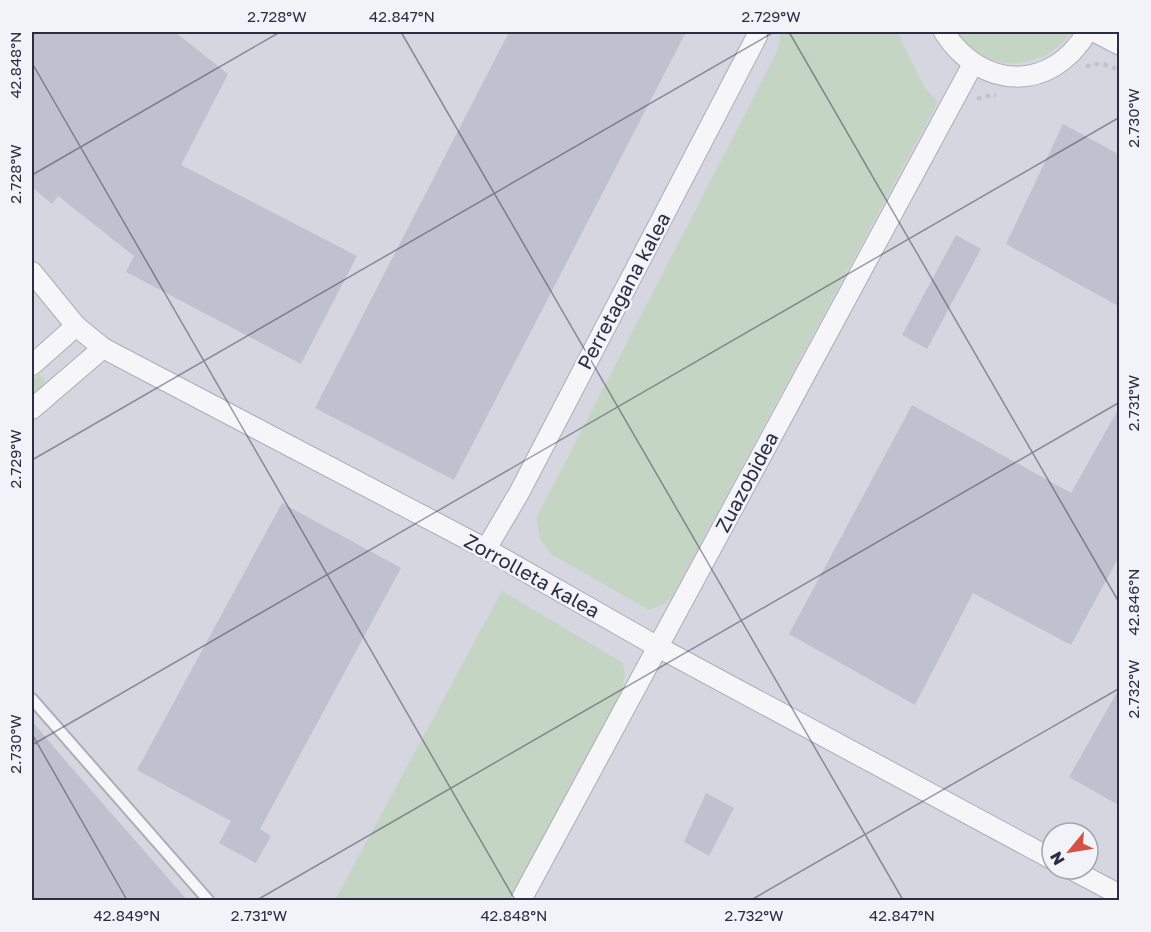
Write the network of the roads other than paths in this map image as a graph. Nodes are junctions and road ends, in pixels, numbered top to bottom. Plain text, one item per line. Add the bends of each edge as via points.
1 (757, 32) edge
2 (944, 32) edge
3 (1087, 32) edge
4 (1095, 32) edge
5 (1119, 45) edge
6 (973, 64) junction
7 (32, 272) edge
8 (76, 326) junction
9 (103, 348) junction
10 (32, 365) edge
11 (32, 409) edge
12 (486, 549) junction
13 (658, 647) junction
14 (32, 699) edge
15 (1040, 853) edge
16 (1093, 881) edge
17 (1119, 895) edge
18 (208, 900) edge
19 (521, 900) edge

1 - 12 street, Perretagana kalea via 519,493
2 - 6 street
3 - 6 street via 1065,59 1029,75 1010,76
4 - 5 street
6 - 13 street, Zuazobidea
7 - 8 street, Zorrolleta kalea
8 - 9 street, Zorrolleta kalea
8 - 10 street
9 - 11 street
9 - 12 street, Zorrolleta kalea
12 - 13 street, Zorrolleta kalea
13 - 15 street, Zorrolleta kalea
13 - 19 street, Zuazobidea
14 - 18 lane
16 - 17 street

